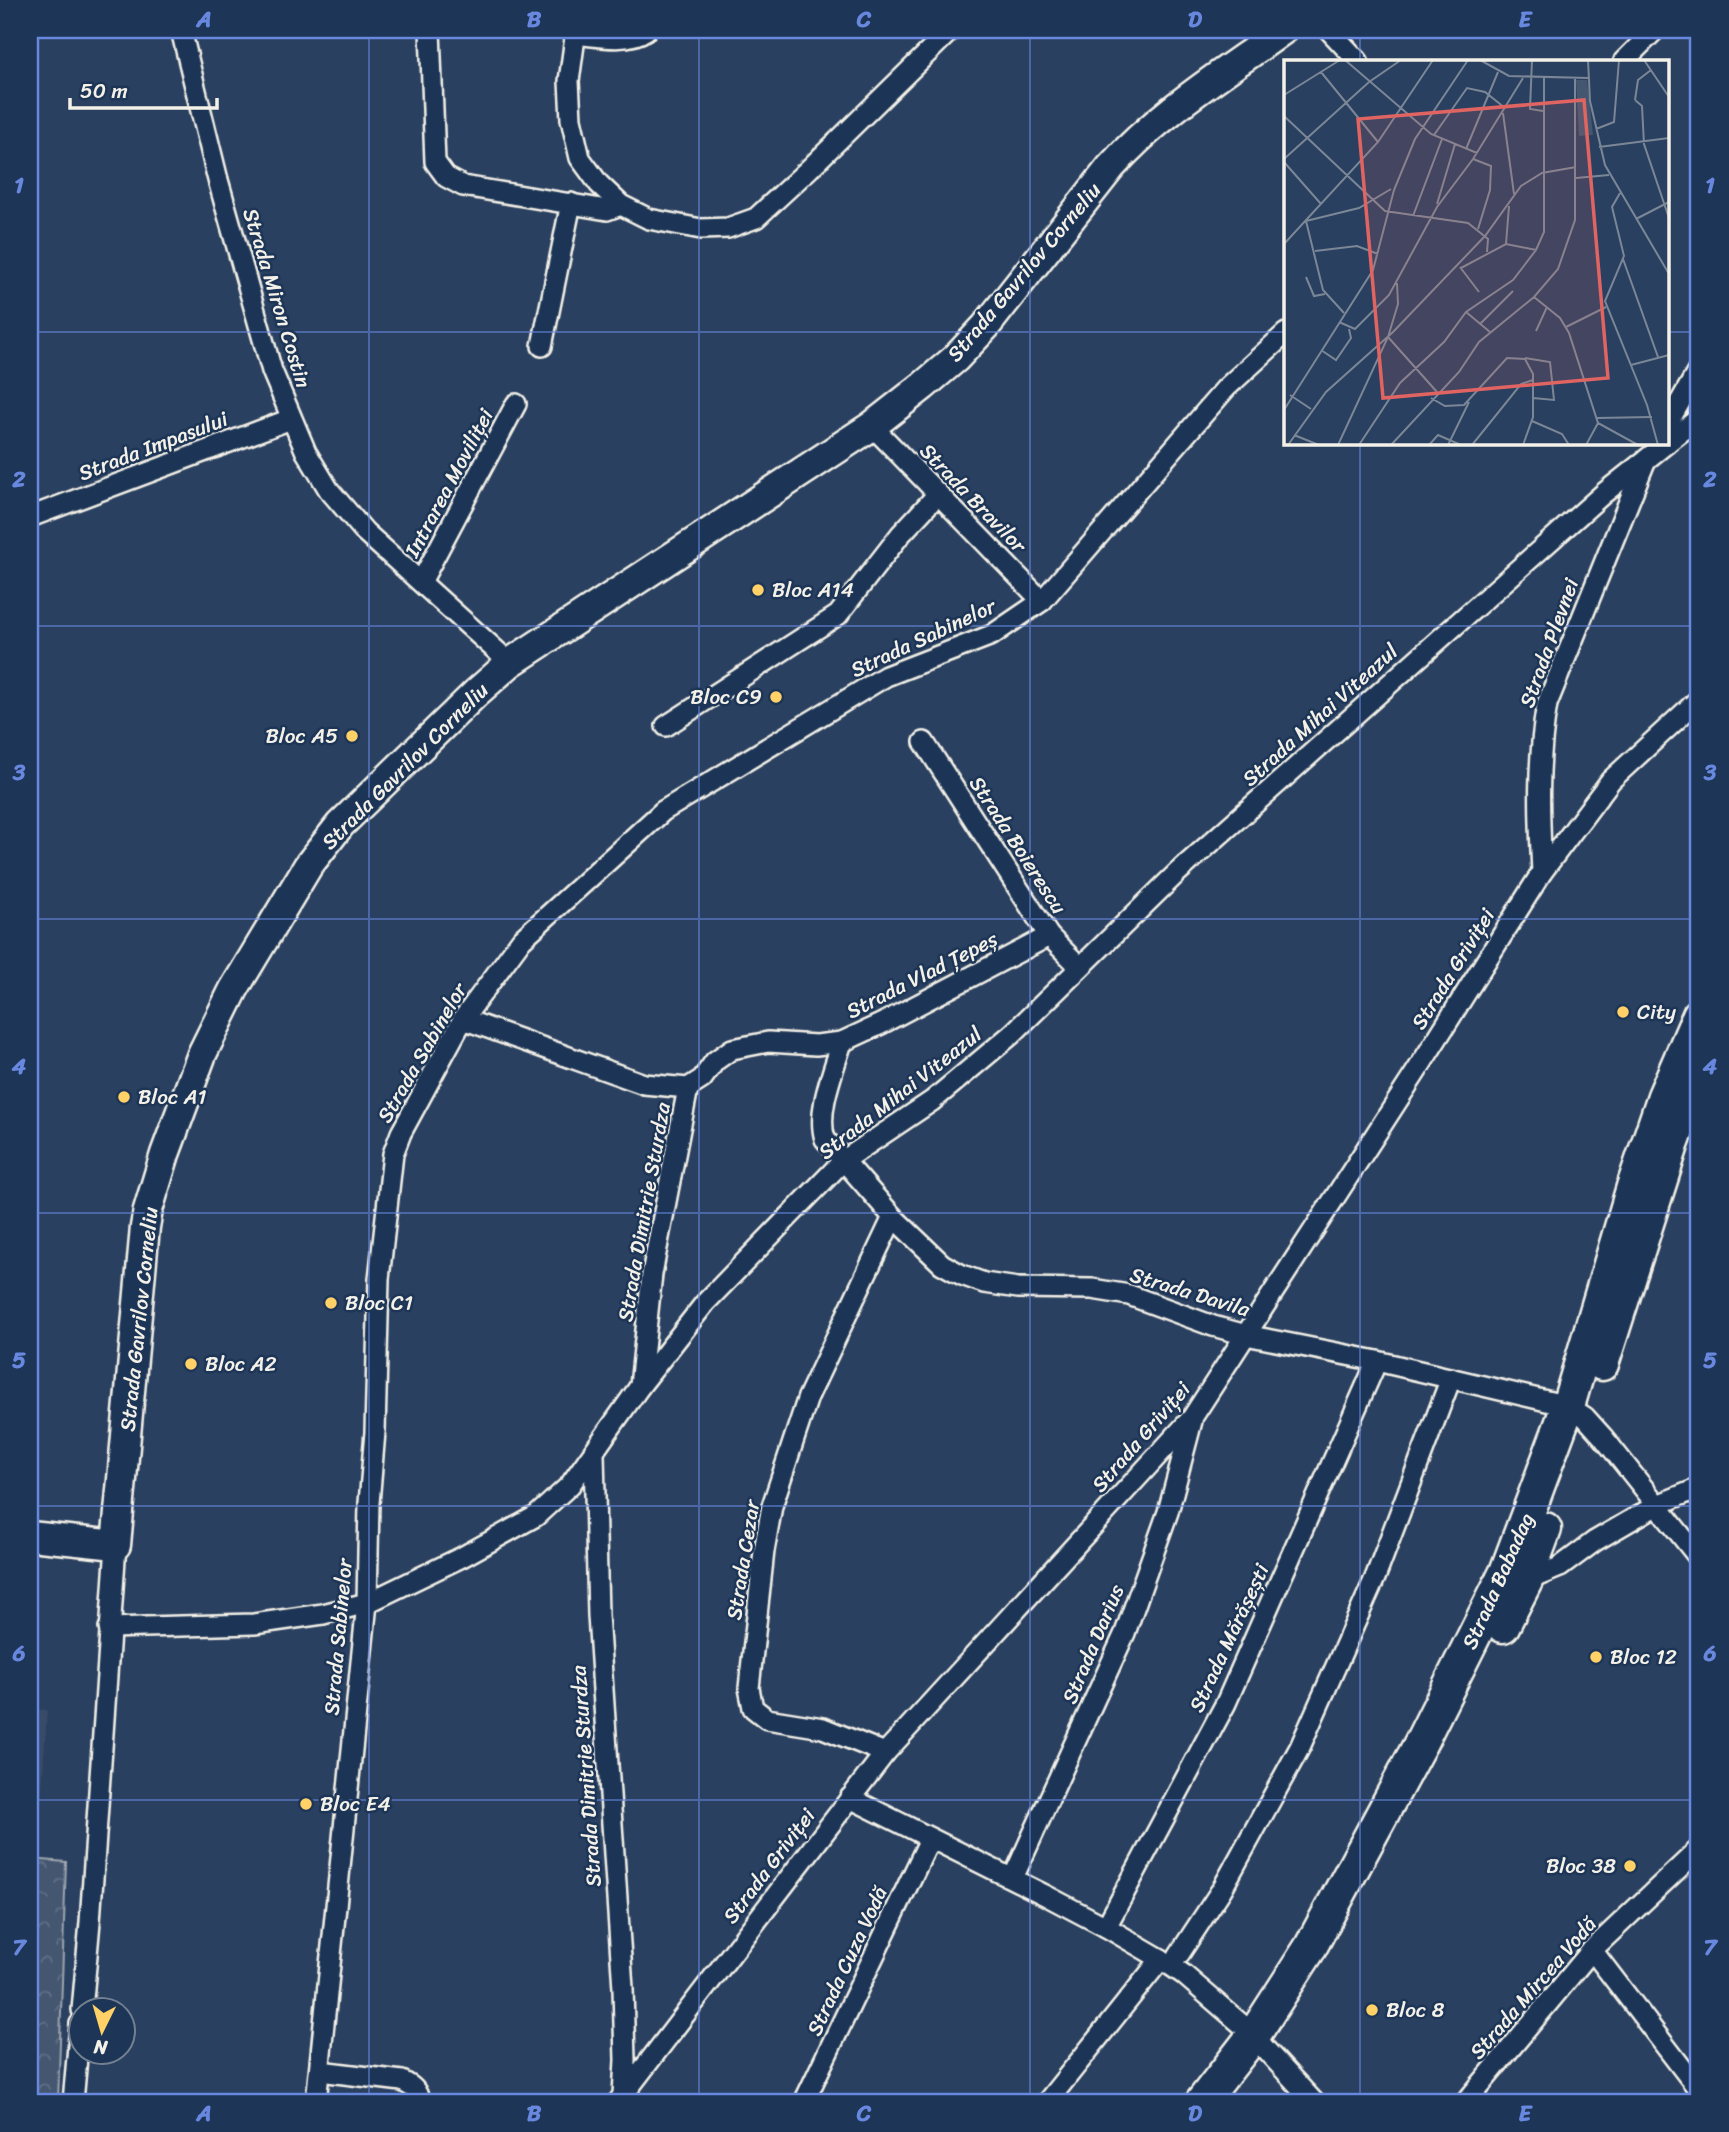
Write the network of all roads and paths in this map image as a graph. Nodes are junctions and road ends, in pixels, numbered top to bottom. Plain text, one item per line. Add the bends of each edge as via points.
1 (181, 30) edge
2 (429, 30) edge
3 (646, 30) edge
4 (951, 30) edge
5 (1283, 30) edge
6 (1329, 30) edge
7 (1656, 30) edge
8 (576, 32) edge
9 (1358, 60) edge
10 (1625, 60) edge
11 (571, 203) junction
12 (621, 205) junction
13 (1284, 335) edge
14 (542, 346) dead end
15 (1699, 369) edge
16 (516, 404) dead end
17 (1699, 418) edge
18 (291, 419) junction
19 (1670, 420) edge
20 (872, 426) junction
21 (1670, 440) edge
22 (1646, 448) edge
23 (938, 494) junction
24 (30, 516) edge
25 (421, 582) junction
26 (1042, 601) junction
27 (510, 663) junction
28 (1699, 699) edge
29 (666, 726) dead end
30 (924, 742) dead end
31 (1542, 872) junction
32 (1049, 936) junction
33 (1080, 967) junction
34 (1699, 1015) edge
35 (463, 1019) junction
36 (842, 1042) junction
37 (688, 1088) junction
38 (1688, 1092) edge
39 (843, 1161) junction
40 (892, 1217) junction
41 (1246, 1335) junction
42 (1377, 1361) junction
43 (1451, 1378) junction
44 (640, 1386) junction
45 (1576, 1411) junction
46 (1192, 1418) junction
47 (594, 1454) junction
48 (1699, 1488) edge
49 (1657, 1505) junction
50 (30, 1536) edge
51 (116, 1545) junction
52 (1699, 1558) edge
53 (1526, 1581) junction
54 (367, 1602) junction
55 (109, 1628) junction
56 (885, 1753) junction
57 (850, 1798) junction
58 (930, 1839) junction
59 (1699, 1849) edge
60 (1013, 1878) junction
61 (1106, 1927) junction
62 (1592, 1950) junction
63 (1170, 1957) junction
64 (83, 1996) edge
65 (1260, 2043) junction
66 (76, 2066) edge
67 (320, 2071) junction
68 (1699, 2090) edge
69 (621, 2099) edge
70 (73, 2102) edge
71 (316, 2102) edge
72 (419, 2102) edge
73 (804, 2102) edge
74 (1047, 2102) edge
75 (1202, 2102) edge
76 (1224, 2102) edge
77 (1314, 2102) edge
78 (1466, 2102) edge

1 - 18 street, Strada Miron Costin via 268,359
2 - 11 street via 435,162 440,170 463,186
3 - 8 street via 617,38
4 - 12 street via 756,218 728,228 701,229 649,219
5 - 20 street, Strada Gavrilov Corneliu via 1133,143 972,342
6 - 9 street
7 - 10 street
8 - 12 street via 569,81 580,158
11 - 12 street via 607,210
11 - 14 street
13 - 26 street, Strada Sabinelor via 1226,388
15 - 19 street
16 - 25 street, Intrarea Moviliței
17 - 21 street, Strada Mihai Viteazul
18 - 24 street, Strada Impasului
18 - 25 street, Strada Miron Costin via 329,490 365,531
20 - 23 street, Strada Bravilor
20 - 27 street, Strada Gavrilov Corneliu
22 - 31 street, Strada Plevnei via 1547,704 1539,807
22 - 33 street, Strada Mihai Viteazul via 1604,493 1178,873
23 - 26 street, Strada Bravilor
23 - 29 street via 838,615
25 - 27 street, Strada Miron Costin
26 - 35 street, Strada Sabinelor via 992,635 886,676 663,811 522,939
27 - 51 street, Strada Gavrilov Corneliu via 340,825 307,866 234,989 202,1054 165,1154 145,1227
28 - 31 street, Strada Griviței via 1611,780
30 - 32 street, Strada Boierescu
31 - 41 street, Strada Griviței
32 - 33 street, Strada Boierescu
32 - 36 street, Strada Vlad Țepeș
33 - 39 street, Strada Mihai Viteazul via 1012,1034 932,1101
34 - 38 main road, Strada Babadag
35 - 37 street via 644,1084
35 - 54 street, Strada Sabinelor via 393,1154 379,1279
36 - 37 street, Strada Vlad Țepeș via 768,1042 732,1049
36 - 39 street, Strada Davila via 821,1126 825,1139
37 - 44 street, Strada Dimitrie Sturdza via 652,1273
38 - 45 main road, Strada Babadag via 1633,1187
39 - 40 street, Strada Davila
39 - 44 street, Strada Mihai Viteazul via 705,1303
40 - 41 street, Strada Davila via 942,1264 984,1283 1129,1295
40 - 56 street, Strada Cezar via 808,1397 772,1506 749,1688 753,1708 767,1719 823,1728
41 - 42 street, Strada Davila
41 - 46 street, Strada Griviței
42 - 43 street, Strada Davila
42 - 61 street, Strada Mărășești via 1226,1703
43 - 45 street, Strada Davila
43 - 63 street via 1375,1578 1300,1747 1222,1889
44 - 47 street, Strada Mihai Viteazul
45 - 49 street
45 - 53 main road, Strada Babadag
45 - 65 main road, Strada Babadag via 1447,1693
46 - 56 street, Strada Griviței
46 - 60 street, Strada Darius via 1168,1512 1125,1633
47 - 54 street, Strada Mihai Viteazul via 570,1485 536,1516
47 - 69 street, Strada Dimitrie Sturdza via 598,1615 623,1987
48 - 49 street
49 - 52 street
49 - 53 street via 1560,1567
50 - 51 street
51 - 55 street, Strada Gavrilov Corneliu
53 - 65 main road, Strada Babadag via 1324,1958
54 - 55 street, Strada Mihai Viteazul via 254,1625
54 - 67 street, Strada Sabinelor
55 - 64 street, Strada Gavrilov Corneliu
56 - 57 street, Strada Griviței
57 - 58 street
57 - 69 street, Strada Griviței
58 - 60 street
58 - 73 street, Strada Cuza Vodă
59 - 62 street, Strada Mircea Vodă
60 - 61 street
61 - 63 street
62 - 68 street
62 - 78 street, Strada Mircea Vodă
63 - 65 street
63 - 74 street
65 - 75 main road, Strada Babadag
65 - 76 main road, Strada Babadag
65 - 77 street
66 - 70 street
67 - 71 street, Strada Sabinelor
67 - 72 street via 402,2081 413,2086

